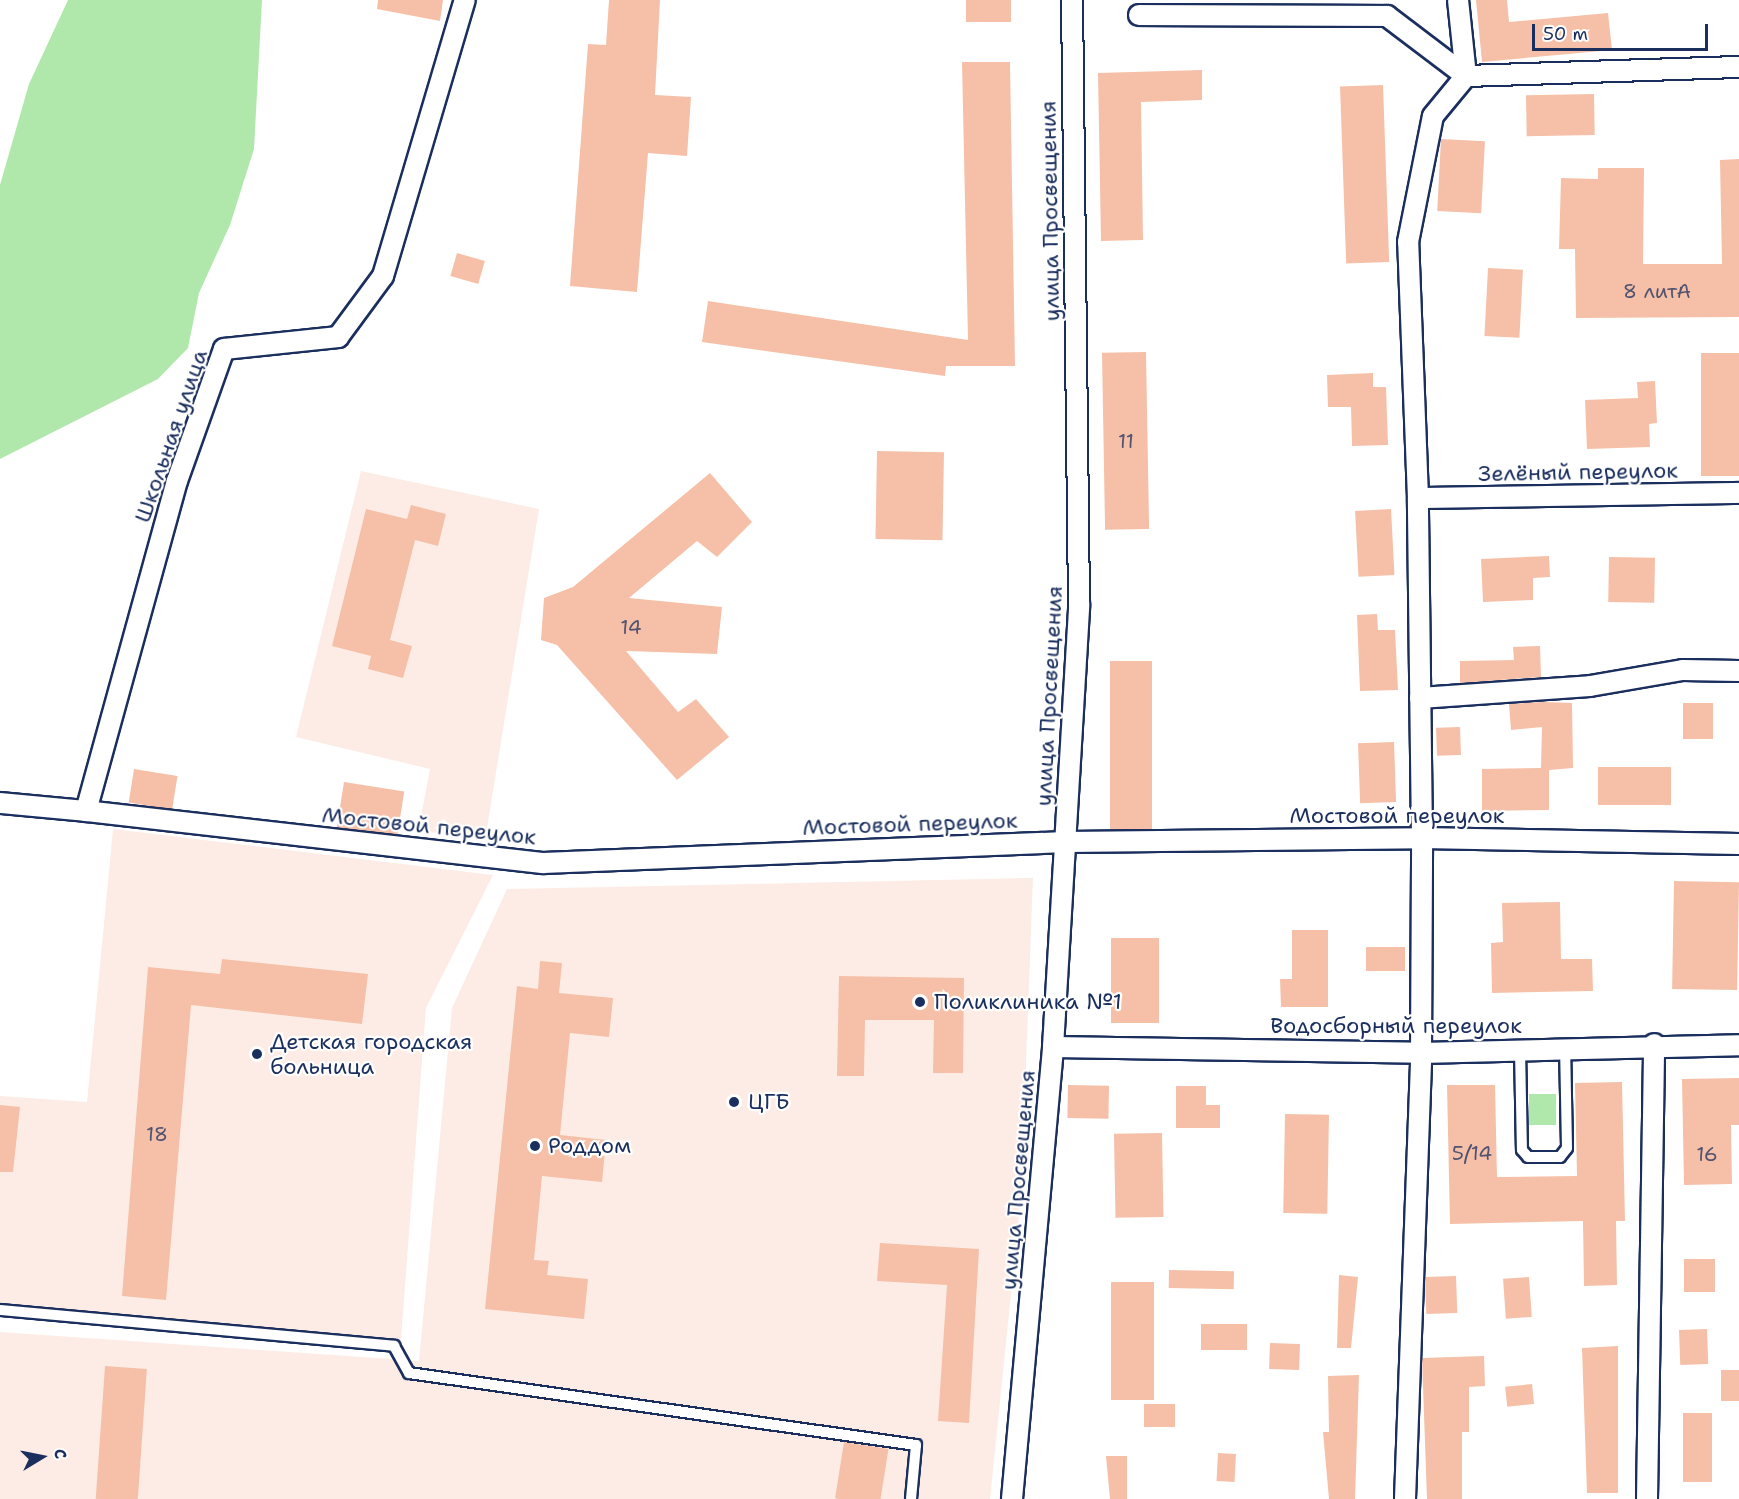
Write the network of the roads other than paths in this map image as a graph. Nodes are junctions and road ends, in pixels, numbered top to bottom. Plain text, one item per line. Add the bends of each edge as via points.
1 (465, 0) edge
2 (1072, 0) edge
3 (1458, 0) edge
4 (1139, 15) dead end
5 (1739, 67) edge
6 (1466, 76) junction
7 (1739, 493) edge
8 (1418, 498) junction
9 (1739, 671) edge
10 (1420, 698) junction
11 (0, 803) edge
12 (86, 811) junction
13 (1422, 838) junction
14 (1066, 842) junction
15 (1739, 843) edge
16 (1654, 1044) junction
17 (1739, 1045) edge
18 (1053, 1047) junction
19 (1565, 1048) junction
20 (1520, 1049) junction
21 (1422, 1053) junction
22 (0, 1310) edge
23 (911, 1499) edge
24 (1012, 1499) edge
25 (1405, 1499) edge
26 (1647, 1499) edge

1 - 12 street, Школьная улица via 383,276 338,337 224,349 177,481
2 - 14 street, улица Просвещения via 1079,605
3 - 6 street
4 - 6 street via 1387,16
5 - 6 street
6 - 8 street via 1433,116 1408,242
7 - 8 street, Зелёный переулок
8 - 10 street
9 - 10 street via 1683,670 1590,686
10 - 13 street
11 - 12 street
12 - 14 street, Мостовой переулок via 543,863
13 - 14 street, Мостовой переулок
13 - 15 street, Мостовой переулок
13 - 21 street
14 - 18 street, улица Просвещения
16 - 17 street, Водосборный переулок
16 - 19 street, Водосборный переулок
16 - 26 street
18 - 21 street, Водосборный переулок
18 - 24 street, улица Просвещения
19 - 20 street, Водосборный переулок
19 - 20 lane via 1567,1148 1560,1156 1528,1157 1522,1150
20 - 21 street, Водосборный переулок
21 - 25 street
22 - 23 lane via 394,1346 409,1373 916,1445

